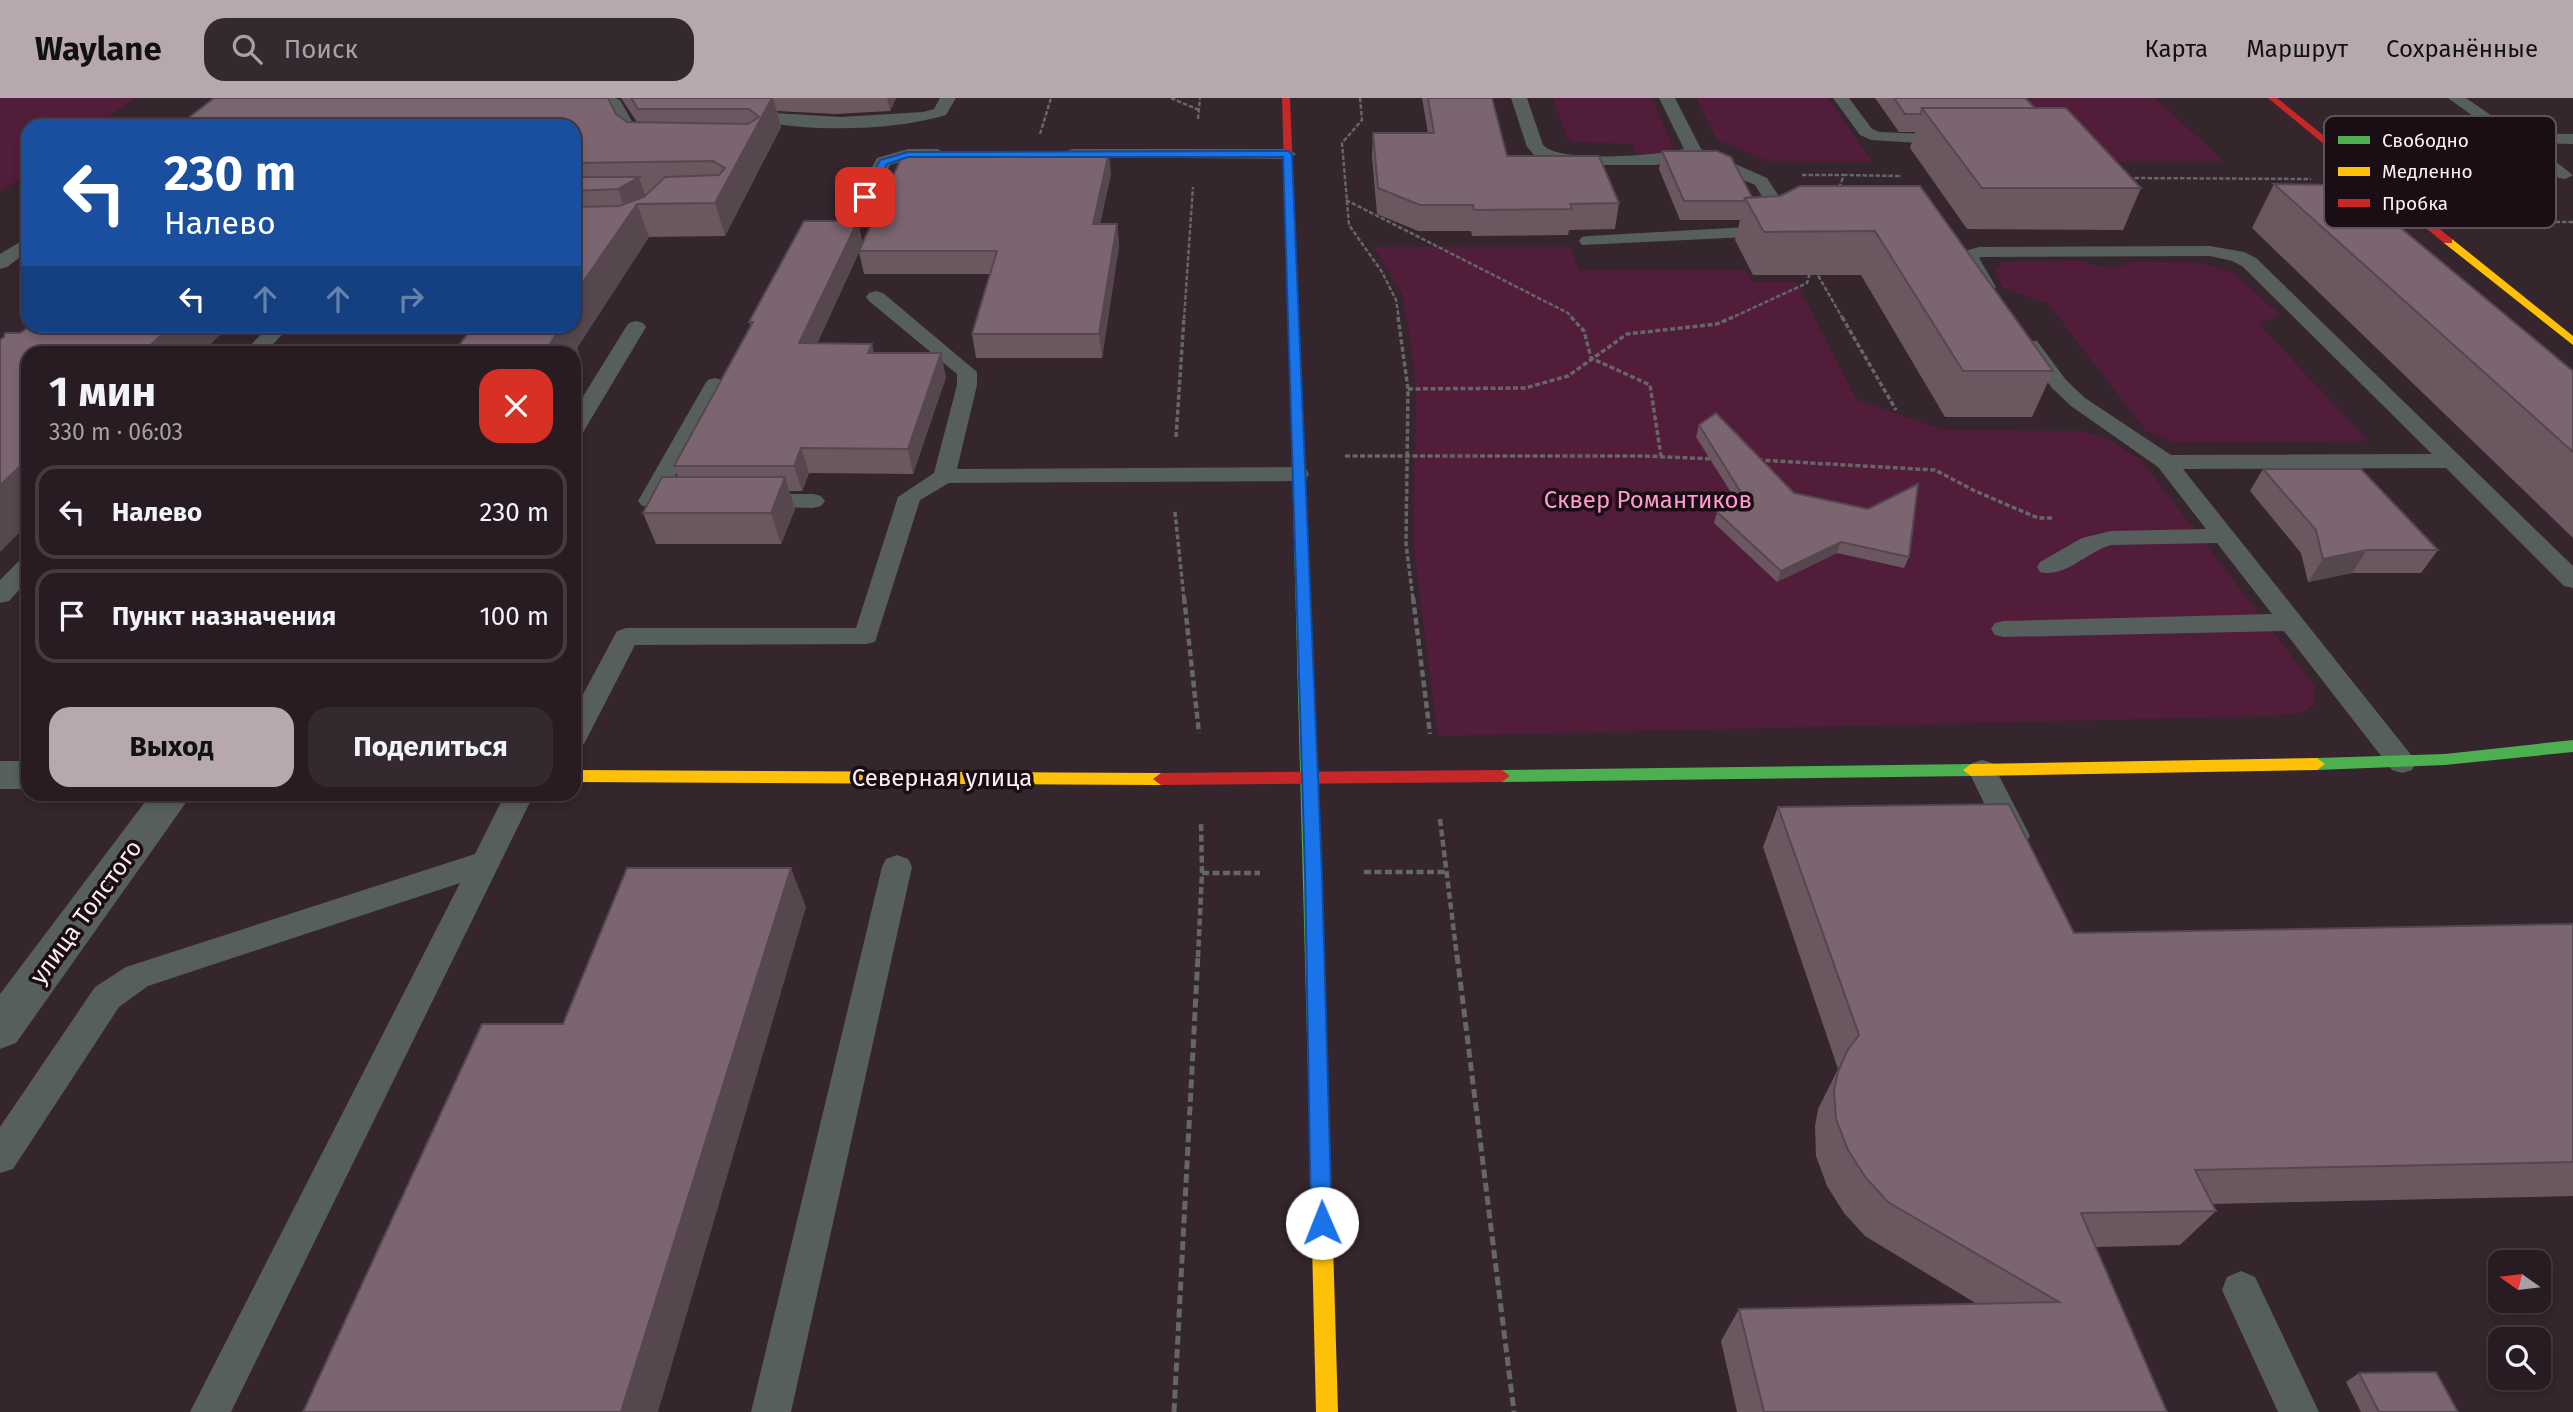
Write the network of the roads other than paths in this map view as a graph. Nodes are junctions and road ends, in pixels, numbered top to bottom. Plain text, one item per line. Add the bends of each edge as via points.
1 (739, 98) edge
2 (948, 98) edge
3 (1286, 98) edge
4 (1519, 98) edge
5 (1667, 98) edge
6 (1841, 98) edge
7 (2272, 98) edge
8 (2456, 98) edge
9 (617, 101) edge
10 (562, 104) edge
11 (2482, 116) edge
12 (1972, 140) edge
13 (2324, 140) edge
14 (655, 149) edge
15 (1694, 152) junction
16 (958, 154) edge
17 (1034, 154) edge
18 (1288, 154) junction
19 (2556, 168) edge
20 (2565, 174) dead end
21 (865, 197) dead end
22 (2432, 228) edge
23 (1588, 241) dead end
24 (21, 247) edge
25 (0, 263) edge
26 (876, 297) dead end
27 (2002, 307) edge
28 (636, 327) dead end
29 (2018, 329) edge
30 (273, 333) edge
31 (2573, 342) edge
32 (260, 346) edge
33 (715, 384) edge
34 (581, 417) edge
35 (2451, 461) junction
36 (2166, 462) junction
37 (1298, 465) junction
38 (944, 476) junction
39 (677, 501) edge
40 (732, 501) edge
41 (813, 501) dead end
42 (2225, 536) junction
43 (2049, 567) dead end
44 (21, 573) edge
45 (2573, 580) edge
46 (0, 595) edge
47 (2292, 622) junction
48 (2004, 629) dead end
49 (581, 723) edge
50 (2573, 746) edge
51 (2402, 763) junction
52 (1982, 770) junction
53 (0, 775) edge
54 (21, 775) edge
55 (581, 776) edge
56 (1310, 777) junction
57 (168, 801) edge
58 (517, 801) edge
59 (487, 862) junction
60 (2029, 862) edge
61 (897, 867) dead end
62 (0, 1029) edge
63 (0, 1157) edge
64 (2241, 1290) dead end
65 (210, 1412) edge
66 (771, 1412) edge
67 (1327, 1412) edge
68 (2299, 1412) edge

1 - 2 lane via 735,104 740,113 774,120 909,120 940,112
3 - 18 street
4 - 15 lane via 1535,147 1553,158 1656,160
5 - 15 lane
6 - 12 lane via 1866,132 1877,137
7 - 13 street
8 - 11 lane
9 - 10 lane
9 - 14 lane via 637,144
15 - 23 lane via 1761,181 1786,221 1769,231
16 - 21 lane via 908,155 883,162
17 - 18 lane
18 - 37 street
19 - 20 lane
22 - 31 street
24 - 25 lane
26 - 38 lane via 967,372
27 - 35 lane via 1968,257 1988,251 2210,251 2237,256 2249,261
28 - 34 lane
29 - 36 lane via 2078,402
30 - 32 lane
33 - 39 lane via 650,501
35 - 36 lane
35 - 45 lane
36 - 42 lane
37 - 38 lane
37 - 56 street
38 - 49 lane via 910,497 866,636 626,636
40 - 41 lane
42 - 43 lane via 2111,538 2090,543
42 - 47 lane
44 - 46 lane
47 - 48 lane
47 - 51 lane
50 - 51 street, Северная улица via 2508,756
51 - 52 street, Северная улица
52 - 56 street, Северная улица
52 - 60 lane
53 - 54 street
55 - 56 street, Северная улица
56 - 67 street
57 - 62 street, улица Толстого
58 - 59 lane
59 - 63 lane via 137,976 107,997
59 - 65 lane
61 - 66 lane
64 - 68 lane

